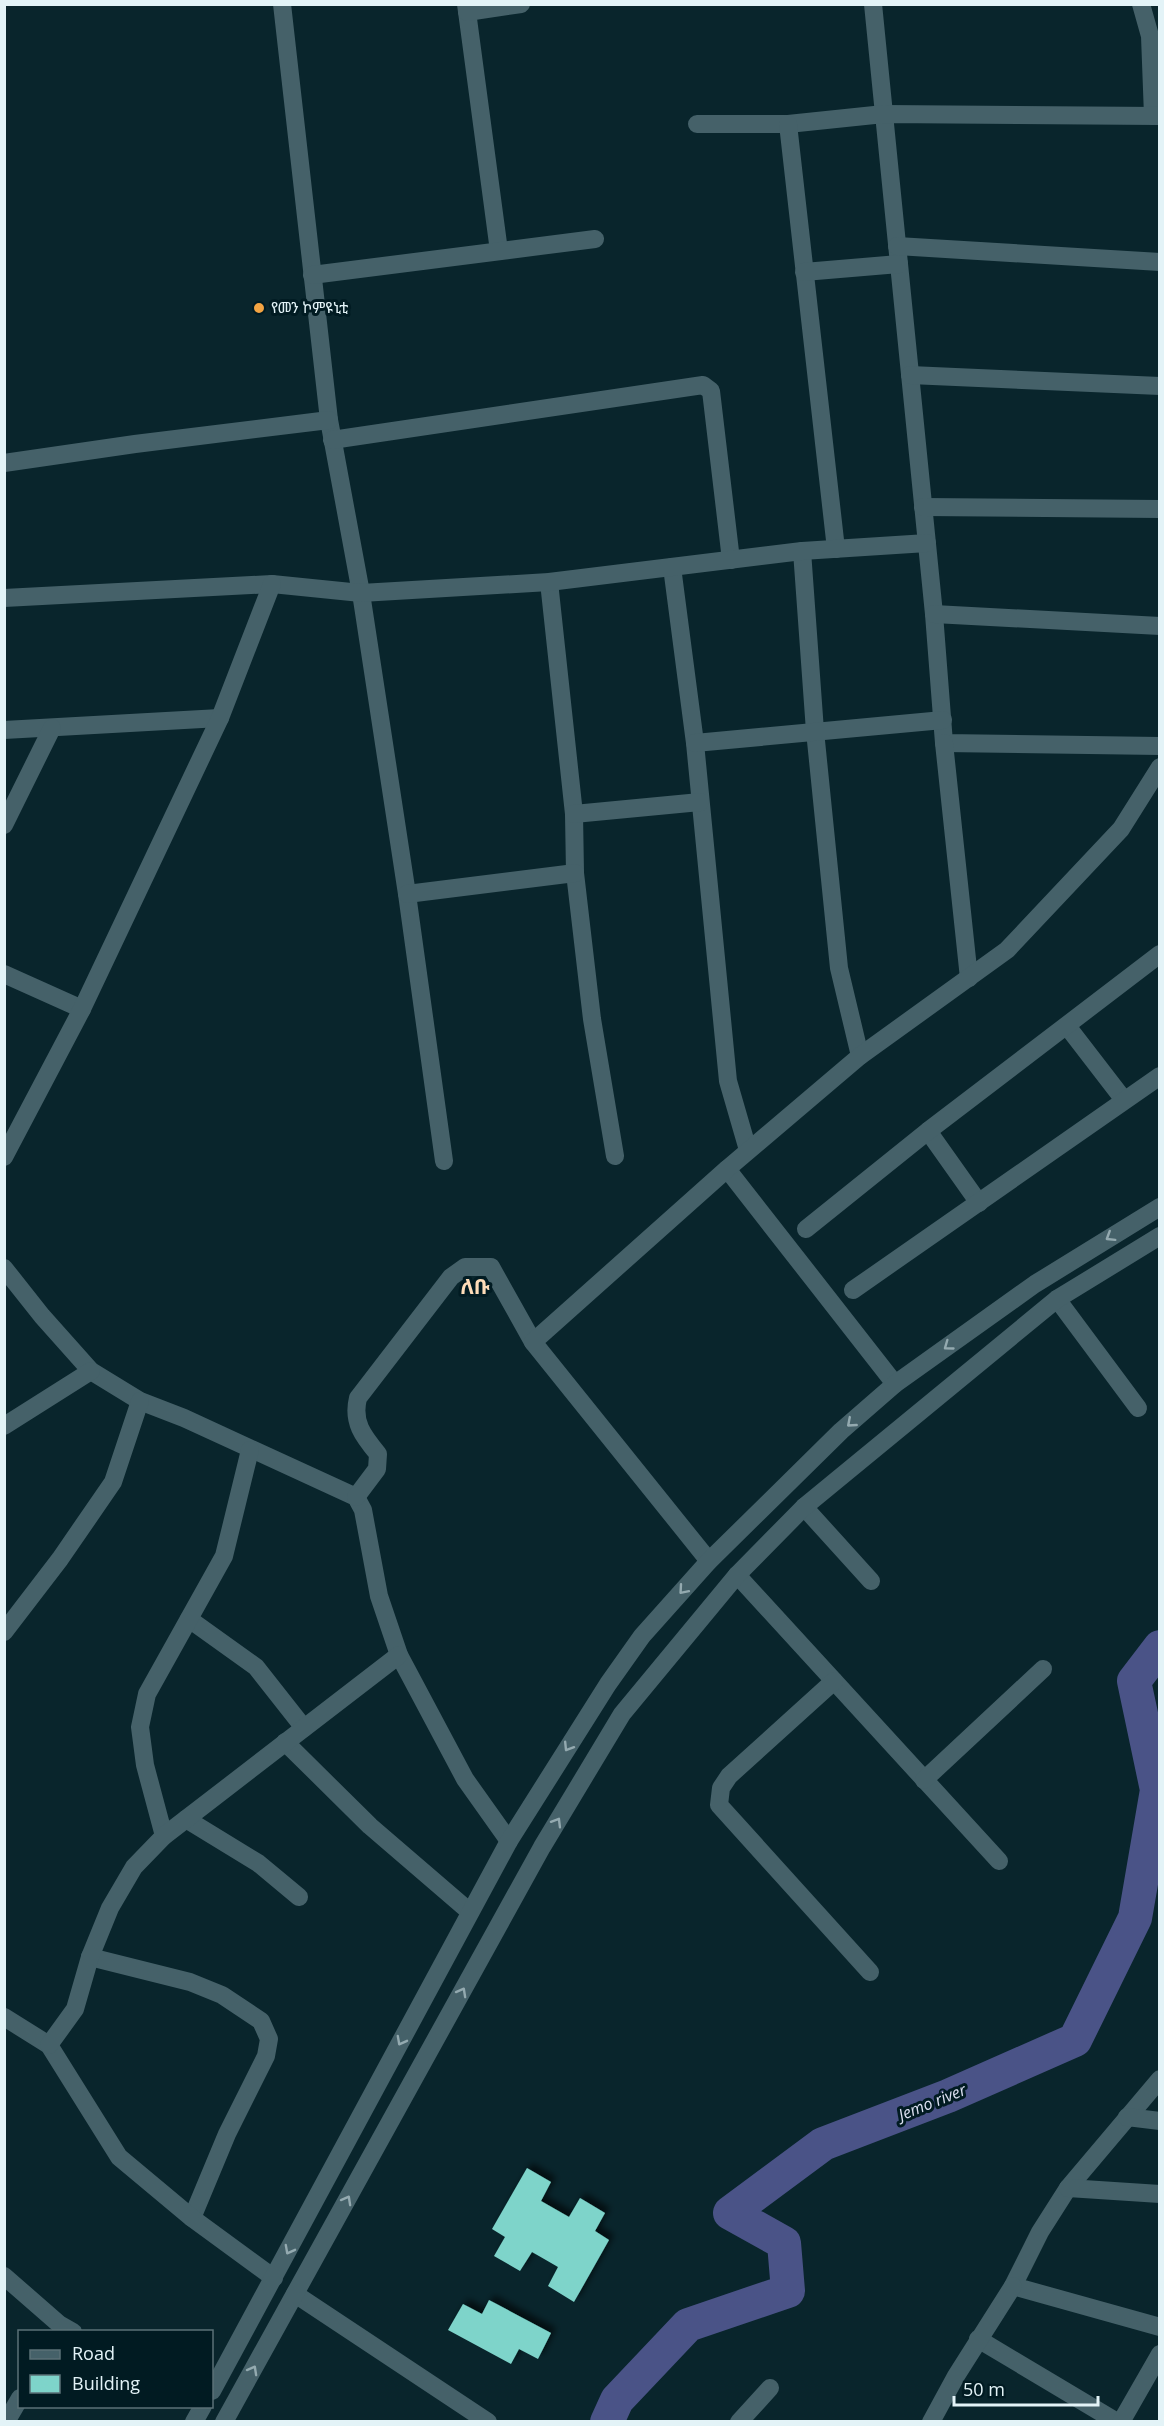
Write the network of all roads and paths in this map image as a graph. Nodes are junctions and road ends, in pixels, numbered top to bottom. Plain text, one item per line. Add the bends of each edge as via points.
1 (282, 4) edge
2 (521, 4) edge
3 (873, 4) edge
4 (1141, 4) edge
5 (466, 8) edge
6 (884, 114) junction
7 (1156, 116) edge
8 (698, 124) dead end
9 (788, 124) junction
10 (595, 239) dead end
11 (499, 251) junction
12 (898, 255) junction
13 (1160, 262) edge
14 (804, 272) junction
15 (312, 276) junction
16 (910, 375) junction
17 (1160, 386) edge
18 (329, 420) junction
19 (332, 440) junction
20 (4, 464) edge
21 (923, 507) junction
22 (1160, 508) edge
23 (927, 543) junction
24 (836, 549) junction
25 (802, 551) junction
26 (730, 560) junction
27 (672, 567) junction
28 (549, 582) junction
29 (272, 584) junction
30 (360, 593) junction
31 (4, 598) edge
32 (934, 614) junction
33 (1160, 626) edge
34 (220, 718) junction
35 (943, 720) junction
36 (51, 728) junction
37 (4, 730) edge
38 (815, 731) junction
39 (695, 743) junction
40 (944, 743) junction
41 (1160, 746) edge
42 (1160, 767) edge
43 (700, 802) junction
44 (574, 814) junction
45 (4, 825) edge
46 (575, 873) junction
47 (407, 894) junction
48 (1160, 954) edge
49 (4, 974) edge
50 (969, 978) junction
51 (82, 1009) junction
52 (1067, 1026) junction
53 (860, 1056) junction
54 (1160, 1076) edge
55 (1124, 1100) junction
56 (928, 1131) junction
57 (748, 1150) junction
58 (615, 1156) dead end
59 (4, 1157) edge
60 (444, 1161) dead end
61 (727, 1169) junction
62 (979, 1203) junction
63 (1160, 1207) edge
64 (806, 1229) dead end
65 (1160, 1236) edge
66 (4, 1268) edge
67 (853, 1290) dead end
68 (1057, 1299) junction
69 (533, 1342) junction
70 (91, 1371) junction
71 (895, 1384) junction
72 (140, 1401) junction
73 (1138, 1408) dead end
74 (4, 1426) edge
75 (250, 1450) junction
76 (356, 1497) junction
77 (804, 1507) junction
78 (709, 1561) junction
79 (737, 1575) junction
80 (871, 1581) dead end
81 (189, 1619) junction
82 (4, 1632) edge
83 (399, 1655) junction
84 (1043, 1669) dead end
85 (834, 1681) junction
86 (304, 1728) junction
87 (285, 1742) junction
88 (924, 1780) junction
89 (186, 1819) junction
90 (164, 1836) junction
91 (509, 1841) junction
92 (999, 1861) dead end
93 (299, 1897) dead end
94 (470, 1912) junction
95 (90, 1957) junction
96 (870, 1972) dead end
97 (416, 2013) junction
98 (4, 2017) edge
99 (443, 2026) junction
100 (48, 2045) junction
101 (1160, 2079) edge
102 (1127, 2117) junction
103 (1160, 2121) edge
104 (1068, 2188) junction
105 (1160, 2194) edge
106 (192, 2218) junction
107 (4, 2276) edge
108 (274, 2278) junction
109 (1013, 2286) junction
110 (295, 2294) junction
111 (1160, 2327) edge
112 (62, 2329) edge
113 (978, 2339) junction
114 (1160, 2354) edge
115 (770, 2388) dead end
116 (213, 2389) edge
117 (18, 2401) edge
118 (202, 2408) edge
119 (6, 2421) edge
120 (194, 2421) edge
121 (224, 2421) edge
122 (488, 2421) edge
123 (739, 2421) edge
124 (931, 2421) edge
125 (1119, 2421) edge

1 - 15 street
2 - 5 street
3 - 6 street
4 - 7 street via 1150,36
5 - 11 street
6 - 7 street
6 - 9 street
6 - 12 street
8 - 9 street
9 - 14 street
10 - 11 street
11 - 15 street
12 - 13 street
12 - 14 street
12 - 16 street
14 - 24 street
15 - 18 street
16 - 17 street
16 - 21 street
18 - 19 street
18 - 20 street
19 - 26 street via 703,385 711,391
19 - 30 street
21 - 22 street
21 - 23 street
23 - 24 street
23 - 32 street
24 - 25 street
25 - 26 street
25 - 38 street
26 - 27 street
27 - 28 street
27 - 39 street
28 - 30 street
28 - 44 street
29 - 30 street
29 - 31 street
29 - 34 street
30 - 47 street
32 - 33 street
32 - 35 street
34 - 36 street
34 - 51 street
35 - 38 street
35 - 40 street
36 - 37 street
36 - 45 street
38 - 39 street
38 - 53 street via 839,968
39 - 43 street
40 - 41 street
40 - 50 street
42 - 50 street via 1121,829 1080,875 1007,950
43 - 44 street
43 - 57 street via 728,1081
44 - 46 street
46 - 47 street
46 - 58 street via 592,1019
47 - 60 street
48 - 52 street
49 - 51 street
50 - 53 street
51 - 59 street
52 - 55 street
52 - 56 street
53 - 57 street
54 - 55 street
55 - 62 street
56 - 62 street
56 - 64 street
57 - 61 street
61 - 69 street
61 - 71 street
62 - 67 street
63 -> 71 street via 1035,1284
65 - 68 street
66 - 70 street
68 - 73 street
68 - 77 street
69 - 76 street via 491,1267 465,1267 451,1277 358,1398 354,1411 362,1435 378,1454 377,1469
69 - 78 street
70 - 72 street
70 - 74 street
71 -> 78 street via 841,1431
72 - 75 street
72 - 82 street via 113,1482
75 - 76 street
75 - 81 street via 224,1556
76 - 83 street via 363,1510 379,1596
77 - 79 street
77 - 80 street
78 -> 91 street via 642,1636
79 - 85 street
99 -> 79 street via 542,1847 622,1714
81 - 86 street via 256,1667
81 - 90 street via 147,1694 140,1727 145,1765
83 - 86 street
83 - 91 street via 465,1779
84 - 88 street
85 - 88 street
85 - 96 street via 729,1776 721,1788 719,1805
86 - 87 street
87 - 89 street
87 - 94 street via 370,1826
88 - 92 street
89 - 90 street
89 - 93 street via 258,1863
90 - 95 street via 134,1867 110,1908
91 - 94 street
94 - 97 street
95 - 100 street via 75,2009
95 - 106 street via 190,1982 222,1995 261,2021 269,2038 266,2056 227,2134
97 - 99 street
97 -> 108 street
98 - 100 street
110 -> 99 street
100 - 106 street via 119,2157
101 - 102 street
102 - 103 street
102 - 104 street
104 - 105 street
104 - 109 street
106 - 108 street
107 - 112 street
108 - 116 street
109 - 111 street
109 - 113 street
121 -> 110 street
110 - 122 street
113 - 124 street
113 - 125 street
114 - 125 street
115 - 123 street
117 - 119 street
118 - 120 street

